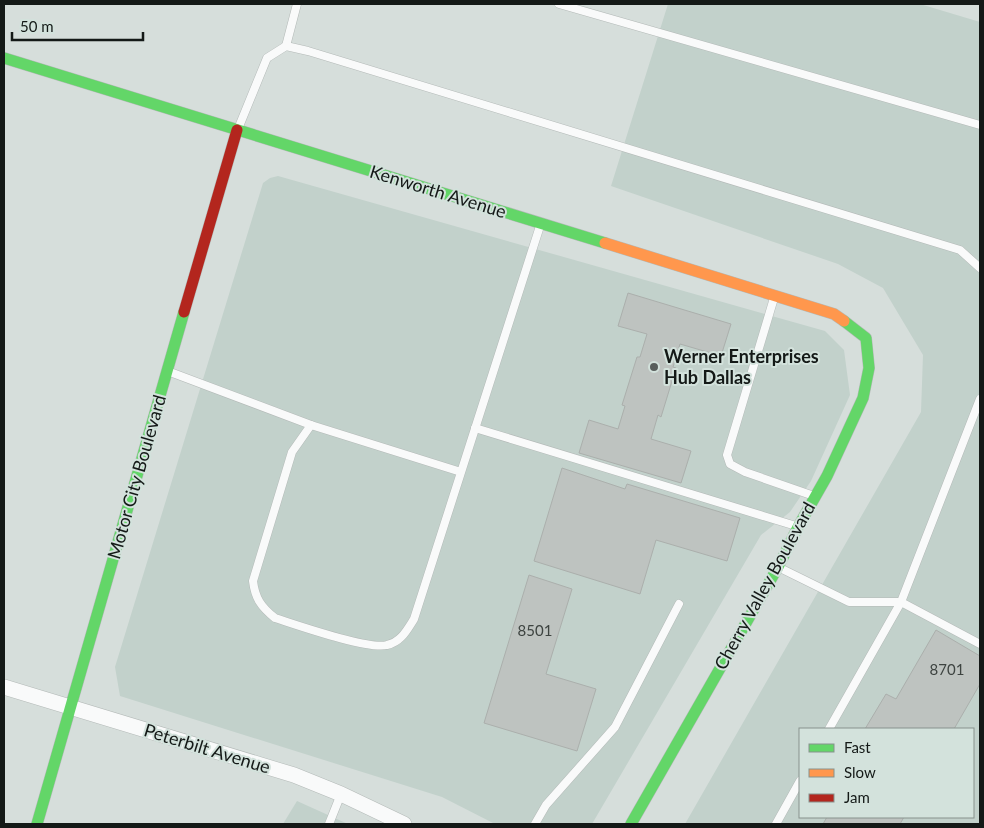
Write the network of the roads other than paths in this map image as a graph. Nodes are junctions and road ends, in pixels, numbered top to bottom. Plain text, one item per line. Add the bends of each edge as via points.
1 (297, 4) edge
2 (558, 4) edge
3 (286, 46) junction
4 (4, 58) edge
5 (980, 125) edge
6 (237, 130) junction
7 (541, 224) junction
8 (980, 268) edge
9 (775, 296) junction
10 (866, 338) joint
11 (168, 371) junction
12 (980, 399) edge
13 (311, 425) junction
14 (476, 428) junction
15 (461, 472) junction
16 (815, 497) junction
17 (798, 527) junction
18 (778, 567) junction
19 (901, 602) junction
20 (679, 604) dead end
21 (980, 644) edge
22 (4, 687) edge
23 (71, 708) junction
24 (830, 728) edge
25 (799, 783) edge
26 (342, 794) junction
27 (37, 824) edge
28 (329, 824) edge
29 (404, 824) edge
30 (534, 824) edge
31 (631, 824) edge
32 (776, 824) edge

1 - 3 lane
2 - 5 lane
3 - 6 lane via 267,58
3 - 8 lane via 960,250
4 - 6 street, Kenworth Avenue
6 - 7 street, Kenworth Avenue
6 - 11 street, Motor City Boulevard
7 - 9 street, Kenworth Avenue
7 - 14 lane
9 - 10 street, Kenworth Avenue via 834,314
9 - 16 lane via 727,455 730,464 745,472
10 - 16 street, Cherry Valley Boulevard via 869,368 863,398
11 - 13 lane
11 - 23 street, Motor City Boulevard
12 - 19 lane
13 - 15 lane
13 - 15 lane via 292,452 253,581 255,595 263,609 275,618 368,646 387,645 404,636 414,619
14 - 15 lane
14 - 17 lane
16 - 17 street, Cherry Valley Boulevard
17 - 18 street, Cherry Valley Boulevard
18 - 19 lane via 849,602
18 - 31 street, Cherry Valley Boulevard
19 - 21 lane
19 - 24 lane
20 - 30 lane via 615,728
22 - 23 street, Peterbilt Avenue
23 - 26 street, Peterbilt Avenue via 294,775
23 - 27 street, Motor City Boulevard
25 - 32 lane
26 - 28 lane
26 - 29 street, Peterbilt Avenue

